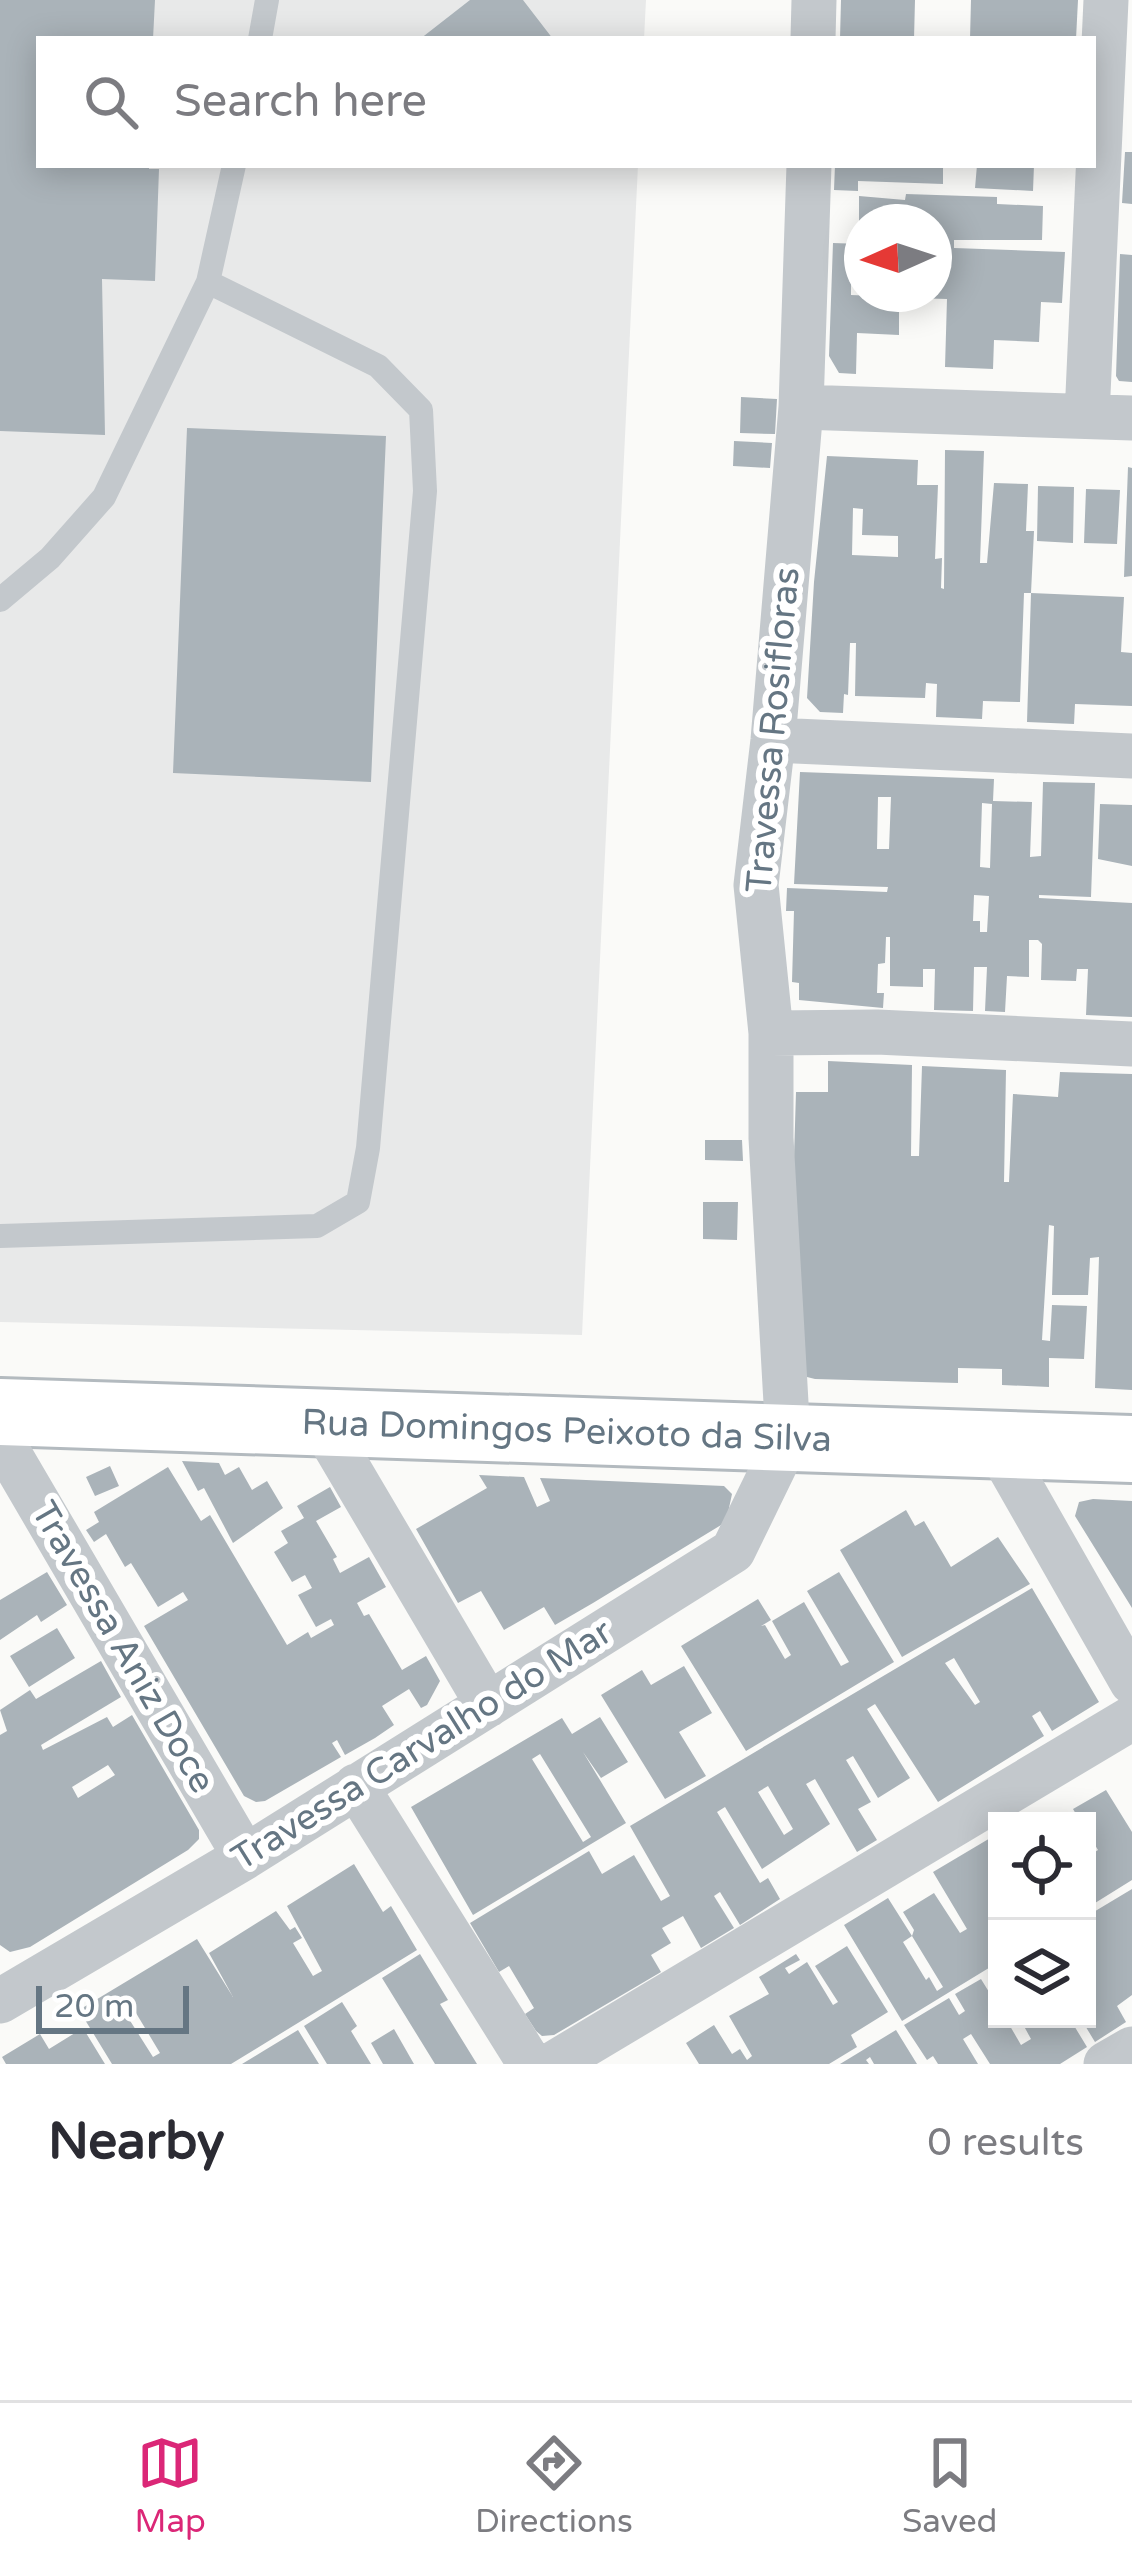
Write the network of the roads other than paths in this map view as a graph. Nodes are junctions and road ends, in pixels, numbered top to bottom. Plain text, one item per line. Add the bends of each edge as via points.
1 (267, 0) edge
2 (814, 0) edge
3 (1106, 0) edge
4 (261, 36) edge
5 (813, 36) edge
6 (233, 168) edge
7 (808, 168) edge
8 (208, 282) junction
9 (801, 407) junction
10 (1087, 416) junction
11 (1132, 418) edge
12 (0, 600) edge
13 (773, 740) junction
14 (1132, 756) edge
15 (770, 1033) junction
16 (1132, 1044) edge
17 (0, 1236) edge
18 (0, 1412) edge
19 (321, 1422) junction
20 (0, 1438) edge
21 (788, 1438) junction
22 (997, 1445) junction
23 (1132, 1448) edge
24 (1132, 1682) edge
25 (488, 1705) junction
26 (1132, 1718) edge
27 (356, 1786) junction
28 (245, 1856) junction
29 (2, 1994) edge
30 (1132, 2049) edge
31 (530, 2064) edge
32 (553, 2064) edge
33 (1106, 2064) edge

1 - 4 lane
2 - 5 street
3 - 10 street
6 - 8 lane
7 - 9 street, Travessa Rosifloras
8 - 12 lane via 104,497
8 - 17 lane via 378,366 421,410 424,491 358,1202 317,1226
9 - 10 street
9 - 13 street, Travessa Rosifloras
10 - 11 street
13 - 14 street
13 - 15 street, Travessa Rosifloras via 756,884
15 - 16 street
15 - 21 street, Travessa Rosifloras
18 - 19 main road, Rua Domingos Peixoto da Silva
19 - 21 main road, Rua Domingos Peixoto da Silva
19 - 25 street
20 - 28 street, Travessa Aniz Doce
21 - 22 main road, Rua Domingos Peixoto da Silva
21 - 25 street, Travessa Carvalho do Mar via 733,1551
22 - 23 main road, Rua Domingos Peixoto da Silva
22 - 24 street
25 - 27 street, Travessa Carvalho do Mar
26 - 32 street
27 - 28 street, Travessa Carvalho do Mar
27 - 31 street
28 - 29 street, Travessa Carvalho do Mar
30 - 33 street

